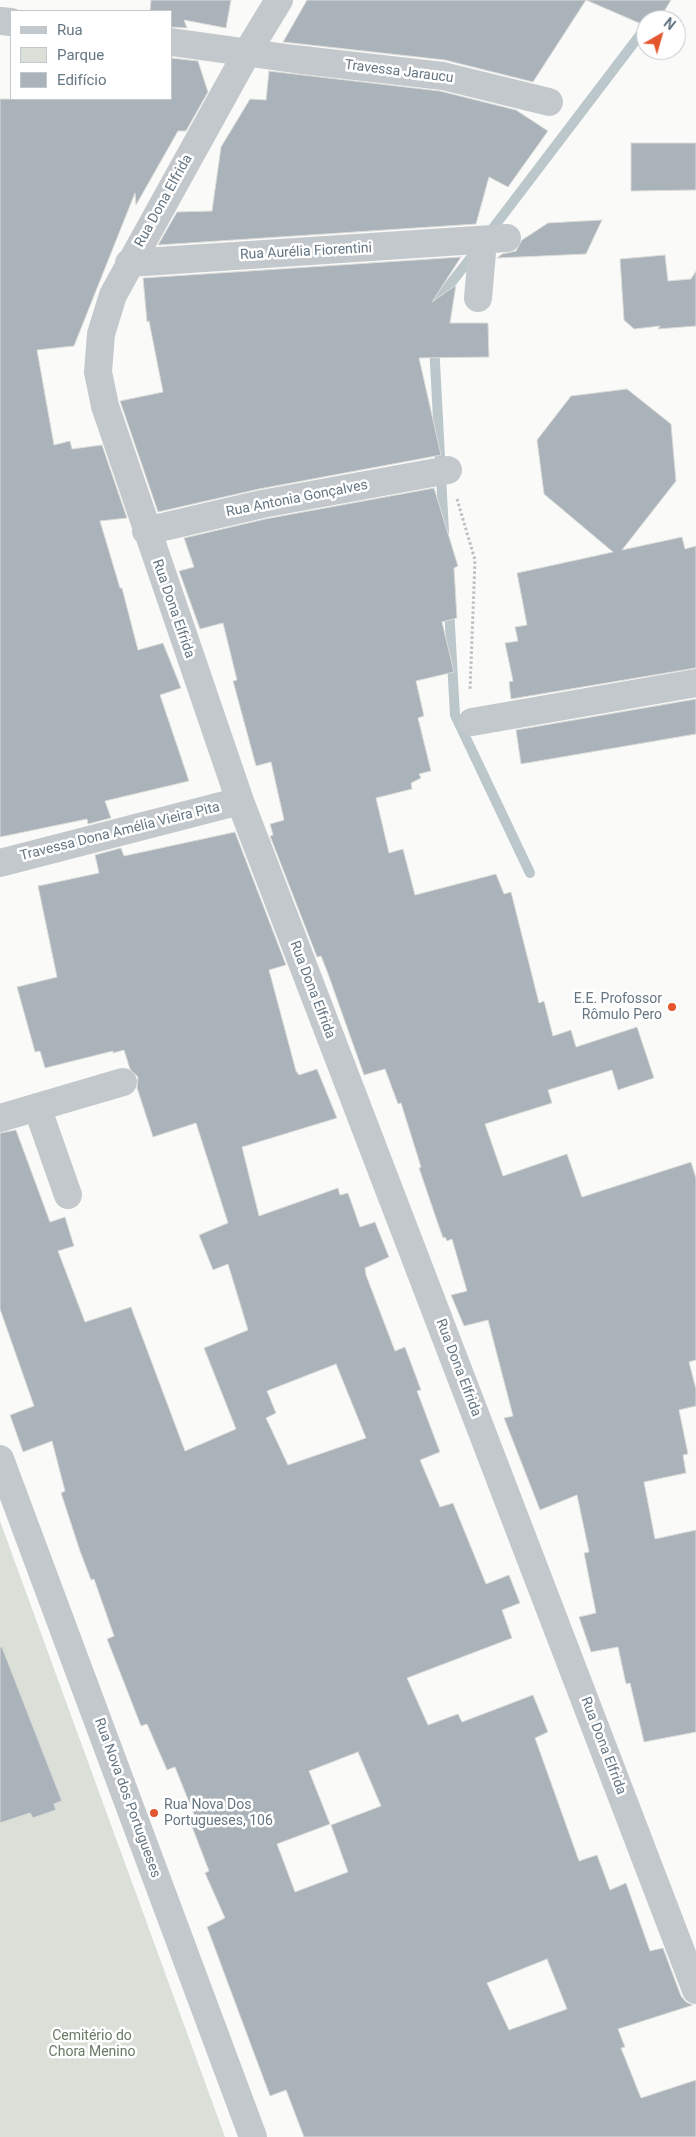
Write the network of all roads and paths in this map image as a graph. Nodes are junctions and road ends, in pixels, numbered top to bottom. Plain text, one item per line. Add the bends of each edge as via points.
1 (279, 0) edge
2 (172, 42) edge
3 (248, 51) junction
4 (549, 102) dead end
5 (129, 263) junction
6 (478, 298) dead end
7 (448, 470) joint
8 (146, 531) junction
9 (696, 683) edge
10 (472, 722) joint
11 (240, 801) junction
12 (0, 863) edge
13 (123, 1082) dead end
14 (37, 1107) junction
15 (0, 1118) edge
16 (68, 1195) dead end
17 (0, 1459) edge
18 (696, 1990) edge
19 (253, 2137) edge

1 - 3 street, Rua Dona Elfrida
2 - 3 street, Travessa Jaraucu
3 - 4 street, Travessa Jaraucu via 443,76
3 - 5 street, Rua Dona Elfrida
5 - 6 street, Rua Aurélia Fiorentini via 495,240
5 - 8 street, Rua Dona Elfrida via 113,295 100,334 98,372 105,406
7 - 8 street, Rua Antonia Gonçalves via 262,504
7 - 10 path via 475,560 470,687
8 - 11 street, Rua Dona Elfrida
9 - 10 street
11 - 12 street, Travessa Dona Amélia Vieira Pita
11 - 18 street, Rua Dona Elfrida
13 - 14 street
14 - 15 street
14 - 16 street
17 - 19 street, Rua Nova dos Portugueses

